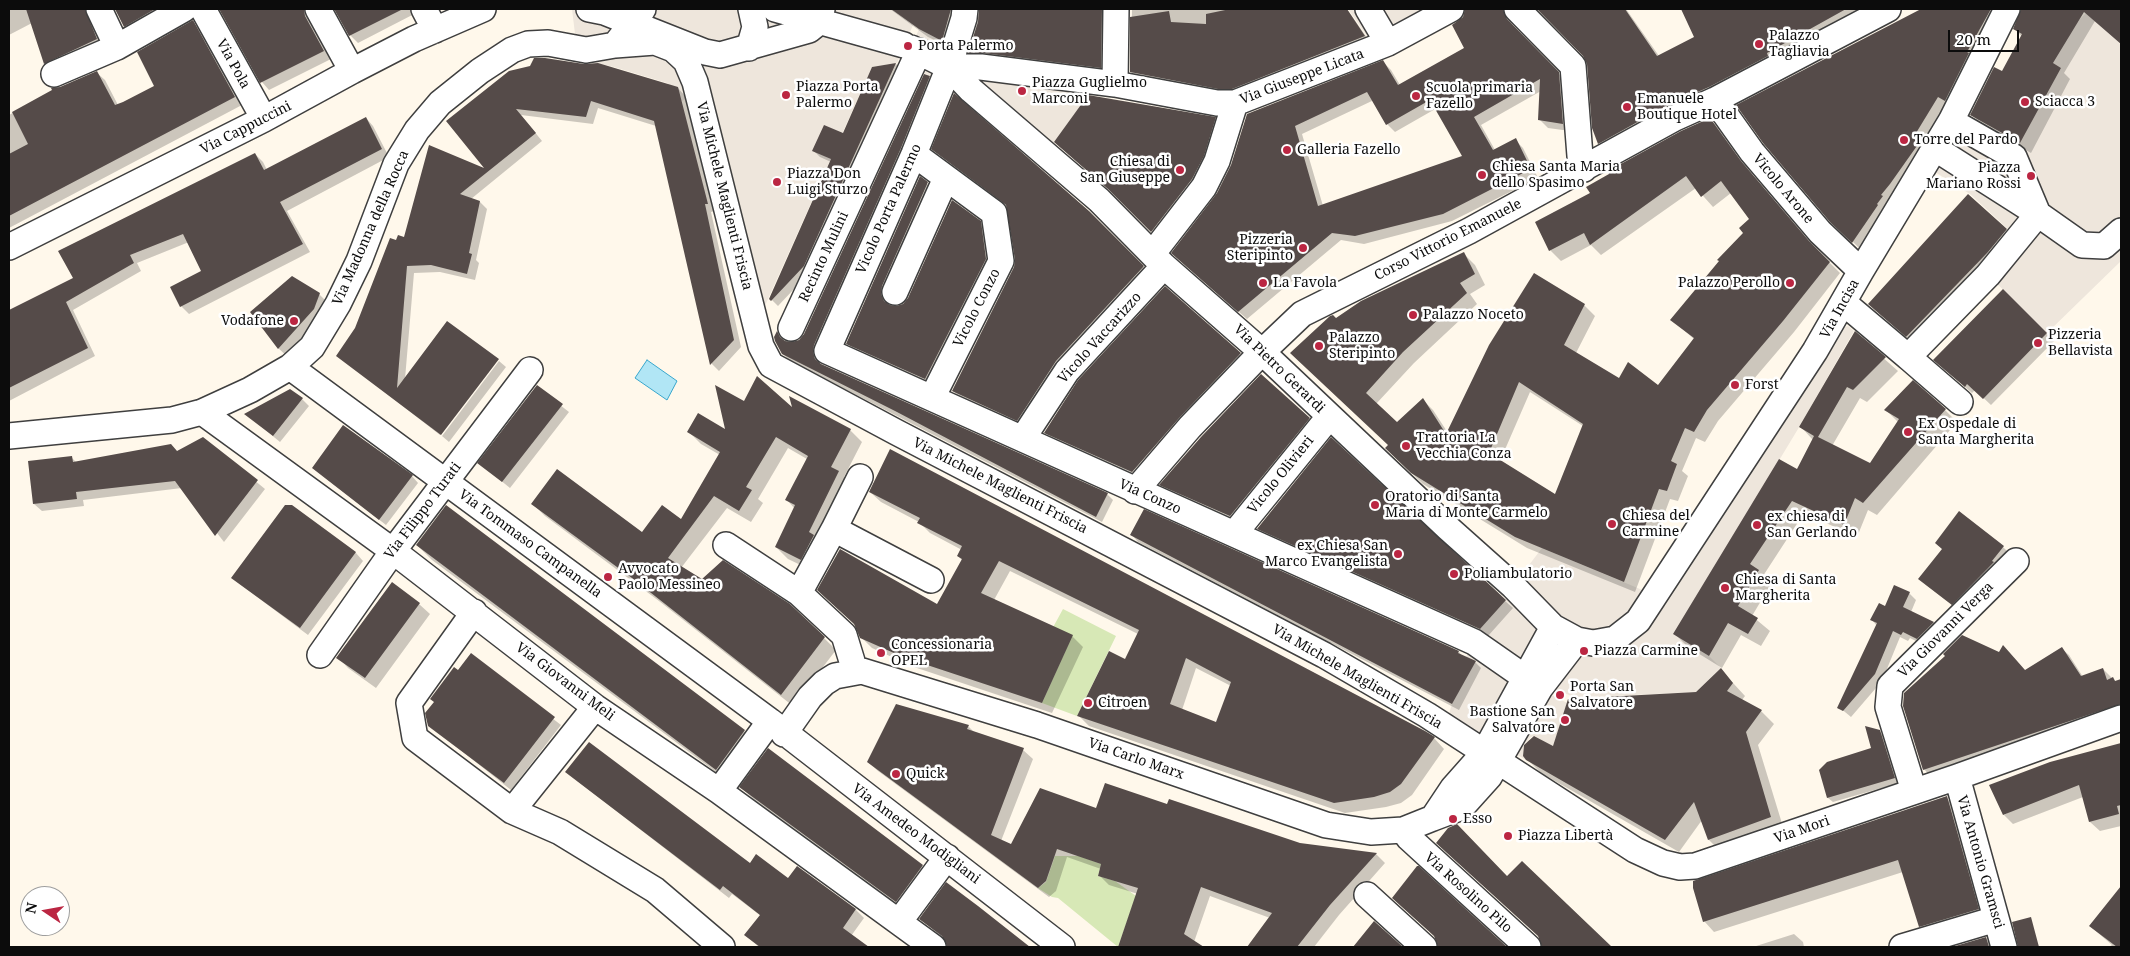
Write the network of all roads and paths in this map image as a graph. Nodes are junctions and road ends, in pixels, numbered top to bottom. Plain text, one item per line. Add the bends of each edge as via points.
1 (99, 9) edge
2 (184, 9) edge
3 (203, 9) edge
4 (318, 9) edge
5 (483, 9) edge
6 (589, 9) edge
7 (751, 9) edge
8 (775, 9) edge
9 (965, 9) edge
10 (1367, 9) edge
11 (1451, 9) edge
12 (1517, 9) edge
13 (1888, 9) edge
14 (2007, 9) edge
15 (1123, 10) edge
16 (821, 15) edge
17 (638, 16) edge
18 (429, 19) edge
19 (1388, 43) junction
20 (615, 45) junction
21 (117, 47) junction
22 (749, 48) junction
23 (911, 48) junction
24 (720, 55) junction
25 (949, 67) junction
26 (352, 70) junction
27 (54, 74) dead end
28 (695, 82) junction
29 (1115, 84) junction
30 (1715, 100) junction
31 (1235, 103) junction
32 (264, 120) junction
33 (1951, 121) junction
34 (1936, 149) junction
35 (914, 154) junction
36 (1584, 169) junction
37 (946, 178) junction
38 (2038, 214) junction
39 (2121, 232) edge
40 (9, 247) edge
41 (1159, 260) junction
42 (1861, 271) junction
43 (895, 292) dead end
44 (1844, 303) junction
45 (792, 328) dead end
46 (827, 351) joint
47 (1262, 352) junction
48 (1908, 357) junction
49 (290, 367) junction
50 (530, 370) dead end
51 (932, 398) junction
52 (1960, 402) dead end
53 (202, 412) junction
54 (1329, 417) junction
55 (9, 436) edge
56 (1023, 438) junction
57 (860, 477) dead end
58 (445, 482) junction
59 (1135, 491) junction
60 (834, 529) junction
61 (1234, 534) junction
62 (726, 546) dead end
63 (393, 551) junction
64 (2016, 561) dead end
65 (931, 580) dead end
66 (799, 593) junction
67 (474, 612) junction
68 (1553, 627) junction
69 (1577, 640) junction
70 (320, 655) dead end
71 (854, 671) junction
72 (1532, 683) junction
73 (596, 707) junction
74 (2121, 718) edge
75 (777, 728) junction
76 (1492, 757) junction
77 (1957, 777) junction
78 (719, 791) junction
79 (1914, 791) junction
80 (512, 811) junction
81 (1406, 834) junction
82 (948, 857) junction
83 (1367, 895) dead end
84 (1996, 919) junction
85 (899, 922) junction
86 (722, 947) edge
87 (932, 947) edge
88 (1062, 947) edge
89 (1424, 947) edge
90 (1528, 947) edge
91 (1902, 947) edge
92 (2004, 947) edge

1 - 21 street
2 - 21 street
3 - 32 street, Via Pola
4 - 26 street
5 - 18 street, Via Cappuccini
6 - 17 street
7 - 22 street via 755,27
8 - 16 street
9 - 25 street, Vicolo Porta Palermo
10 - 19 street
11 - 19 street, Via Giuseppe Licata
12 - 36 street via 1574,66 1580,156
13 - 30 street, Corso Vittorio Emanuele
14 - 33 street, Via Incisa
15 - 29 street
16 - 22 street via 809,30
16 - 23 street
17 - 20 street
17 - 24 street via 705,52
18 - 26 street, Via Cappuccini
19 - 31 street, Via Giuseppe Licata
20 - 28 street, Via Madonna della Rocca via 655,42 673,49 686,61
20 - 49 street, Via Madonna della Rocca via 586,50 548,43 528,44 512,50 480,71 440,103 417,130 396,164 359,261 338,304 312,347
21 - 27 street
22 - 24 street
23 - 25 street
23 - 45 street, Recinto Mulini
24 - 28 street via 704,66
25 - 29 street, Via Giuseppe Licata via 981,67
25 - 35 street, Vicolo Porta Palermo
25 - 41 street, Via Pietro Gerardi via 971,90 1099,200
26 - 32 street, Via Cappuccini
28 - 76 street, Via Michele Maglienti Friscia via 761,346 771,364 1324,655
29 - 31 street, Via Giuseppe Licata via 1217,103
30 - 36 street, Corso Vittorio Emanuele
30 - 42 street, Vicolo Arone via 1752,152 1820,232
31 - 41 street, Vicolo Vaccarizzo via 1217,161
32 - 40 street, Via Cappuccini
33 - 34 street, Via Incisa
33 - 38 street via 2014,157
34 - 38 street
34 - 42 street, Via Incisa
35 - 37 street, Vicolo Conzo
35 - 46 street, Vicolo Porta Palermo
36 - 47 street, Corso Vittorio Emanuele via 1469,231 1302,314
37 - 43 street
37 - 51 street, Vicolo Conzo via 994,213 1000,262
38 - 39 street via 2082,245 2104,246
38 - 48 street via 1988,275
41 - 47 street, Via Pietro Gerardi
41 - 56 street, Vicolo Vaccarizzo via 1067,371
42 - 44 street, Via Incisa
44 - 48 street
44 - 69 street, Via Incisa via 1638,621 1615,639 1593,643
46 - 51 street, Via Conzo
47 - 54 street, Via Pietro Gerardi
47 - 59 street, Corso Vittorio Emanuele via 1190,427
48 - 52 street
49 - 53 street, Via Madonna della Rocca
49 - 58 street, Via Tommaso Campanella
50 - 58 street, Via Filippo Turati
51 - 56 street, Via Conzo
53 - 55 street, Via Madonna della Rocca via 172,420
53 - 63 street, Via Giovanni Meli
54 - 61 street, Vicolo Olivieri
54 - 68 street, Via Pietro Gerardi via 1513,586
56 - 59 street, Via Conzo
57 - 60 street
58 - 63 street, Via Filippo Turati
58 - 75 street, Via Tommaso Campanella
59 - 61 street, Via Conzo
60 - 65 street
60 - 66 street
61 - 72 street, Via Conzo via 1474,642
62 - 66 street
63 - 67 street, Via Giovanni Meli
63 - 70 street, Via Filippo Turati
64 - 79 street, Via Giovanni Verga via 1890,686 1888,707
66 - 71 street via 844,635
67 - 73 street, Via Giovanni Meli
67 - 80 street via 409,704 415,738
68 - 69 street, Via Pietro Gerardi
68 - 72 street
69 - 72 street
71 - 75 street, Via Carlo Marx via 824,683
71 - 81 street, Via Carlo Marx via 862,670 893,679 1037,725 1326,825
72 - 76 street, Via Carlo Marx
73 - 78 street, Via Giovanni Meli
73 - 80 street
74 - 77 street, Via Mori
75 - 78 street, Via Carlo Marx
75 - 82 street, Via Amedeo Modigliani
76 - 79 street, Via Mori via 1635,850 1680,868 1695,866
76 - 81 street, Via Carlo Marx via 1453,788 1433,818
77 - 79 street, Via Mori
77 - 84 street, Via Antonio Gramsci
78 - 85 street, Via Giovanni Meli
80 - 86 street via 560,832 654,890
81 - 90 street, Via Rosolino Pilo
82 - 85 street
82 - 88 street, Via Amedeo Modigliani
83 - 89 street
84 - 91 street
84 - 92 street, Via Antonio Gramsci
85 - 87 street, Via Giovanni Meli

